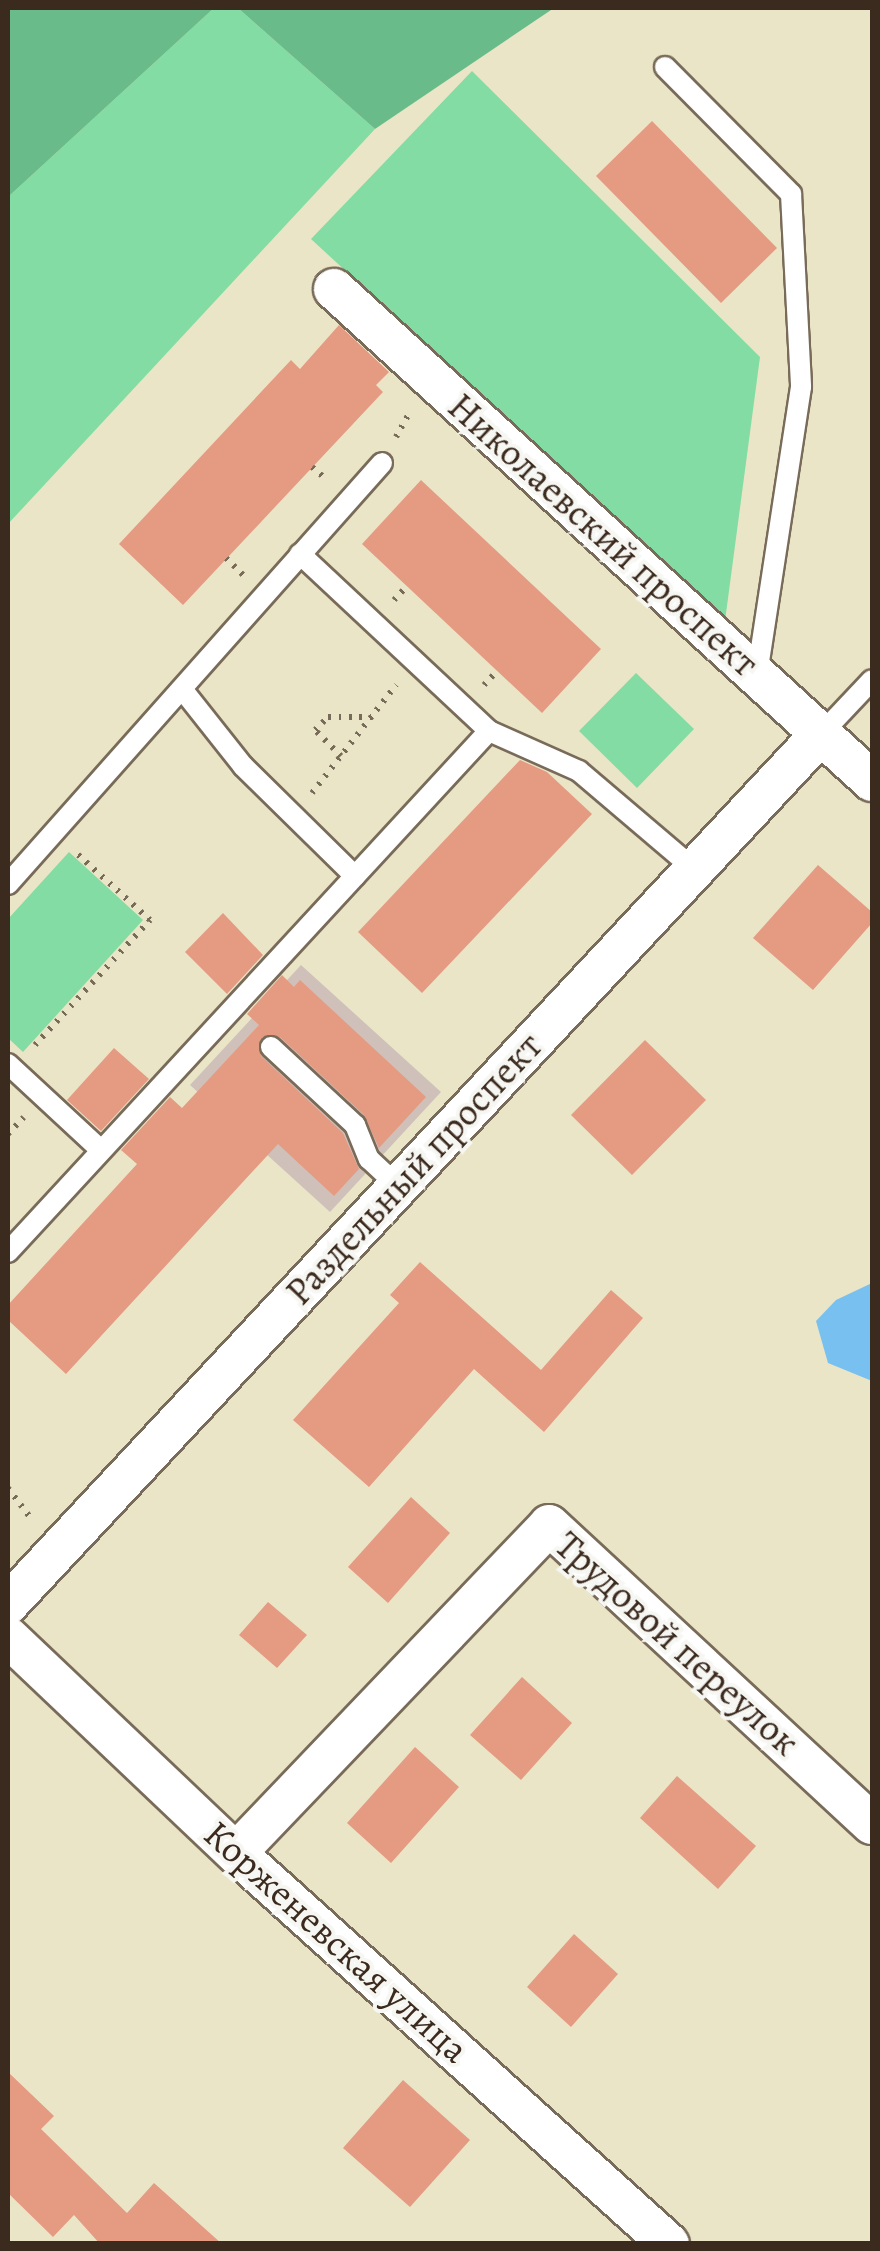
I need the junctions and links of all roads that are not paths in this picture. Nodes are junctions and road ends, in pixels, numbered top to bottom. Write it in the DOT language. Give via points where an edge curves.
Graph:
graph roads {
  1 [pos="665,67"];
  2 [pos="334,289"];
  3 [pos="382,462"];
  4 [pos="300,554"];
  5 [pos="758,676"];
  6 [pos="872,680"];
  7 [pos="182,689"];
  8 [pos="489,731"];
  9 [pos="821,734"];
  10 [pos="872,781"];
  11 [pos="694,869"];
  12 [pos="355,876"];
  13 [pos="8,884"];
  14 [pos="271,1047"];
  15 [pos="10,1066"];
  16 [pos="101,1150"];
  17 [pos="398,1186"];
  18 [pos="8,1252"];
  19 [pos="8,1604"];
  20 [pos="8,1637"];
  21 [pos="872,1824"];
  22 [pos="236,1853"];
  23 [pos="669,2244"];
  1 -- 5 [label="lane" via="791,194 801,386"];
  2 -- 5 [label="street, Николаевский проспект"];
  3 -- 4 [label="lane"];
  4 -- 7 [label="lane"];
  4 -- 8 [label="lane"];
  5 -- 9 [label="street, Николаевский проспект"];
  6 -- 9 [label="lane"];
  7 -- 12 [label="lane" via="292,818"];
  7 -- 13 [label="lane"];
  8 -- 11 [label="lane" via="578,771"];
  8 -- 12 [label="lane"];
  9 -- 10 [label="street, Николаевский проспект"];
  9 -- 11 [label="street, Раздельный проспект"];
  11 -- 17 [label="street, Раздельный проспект"];
  12 -- 16 [label="lane"];
  14 -- 17 [label="lane" via="354,1125 369,1158"];
  15 -- 16 [label="lane"];
  16 -- 18 [label="lane"];
  17 -- 19 [label="street, Раздельный проспект"];
  20 -- 22 [label="street, Корженевская улица"];
  21 -- 22 [label="street, Трудовой переулок" via="550,1525"];
  22 -- 23 [label="street, Корженевская улица"];
}
